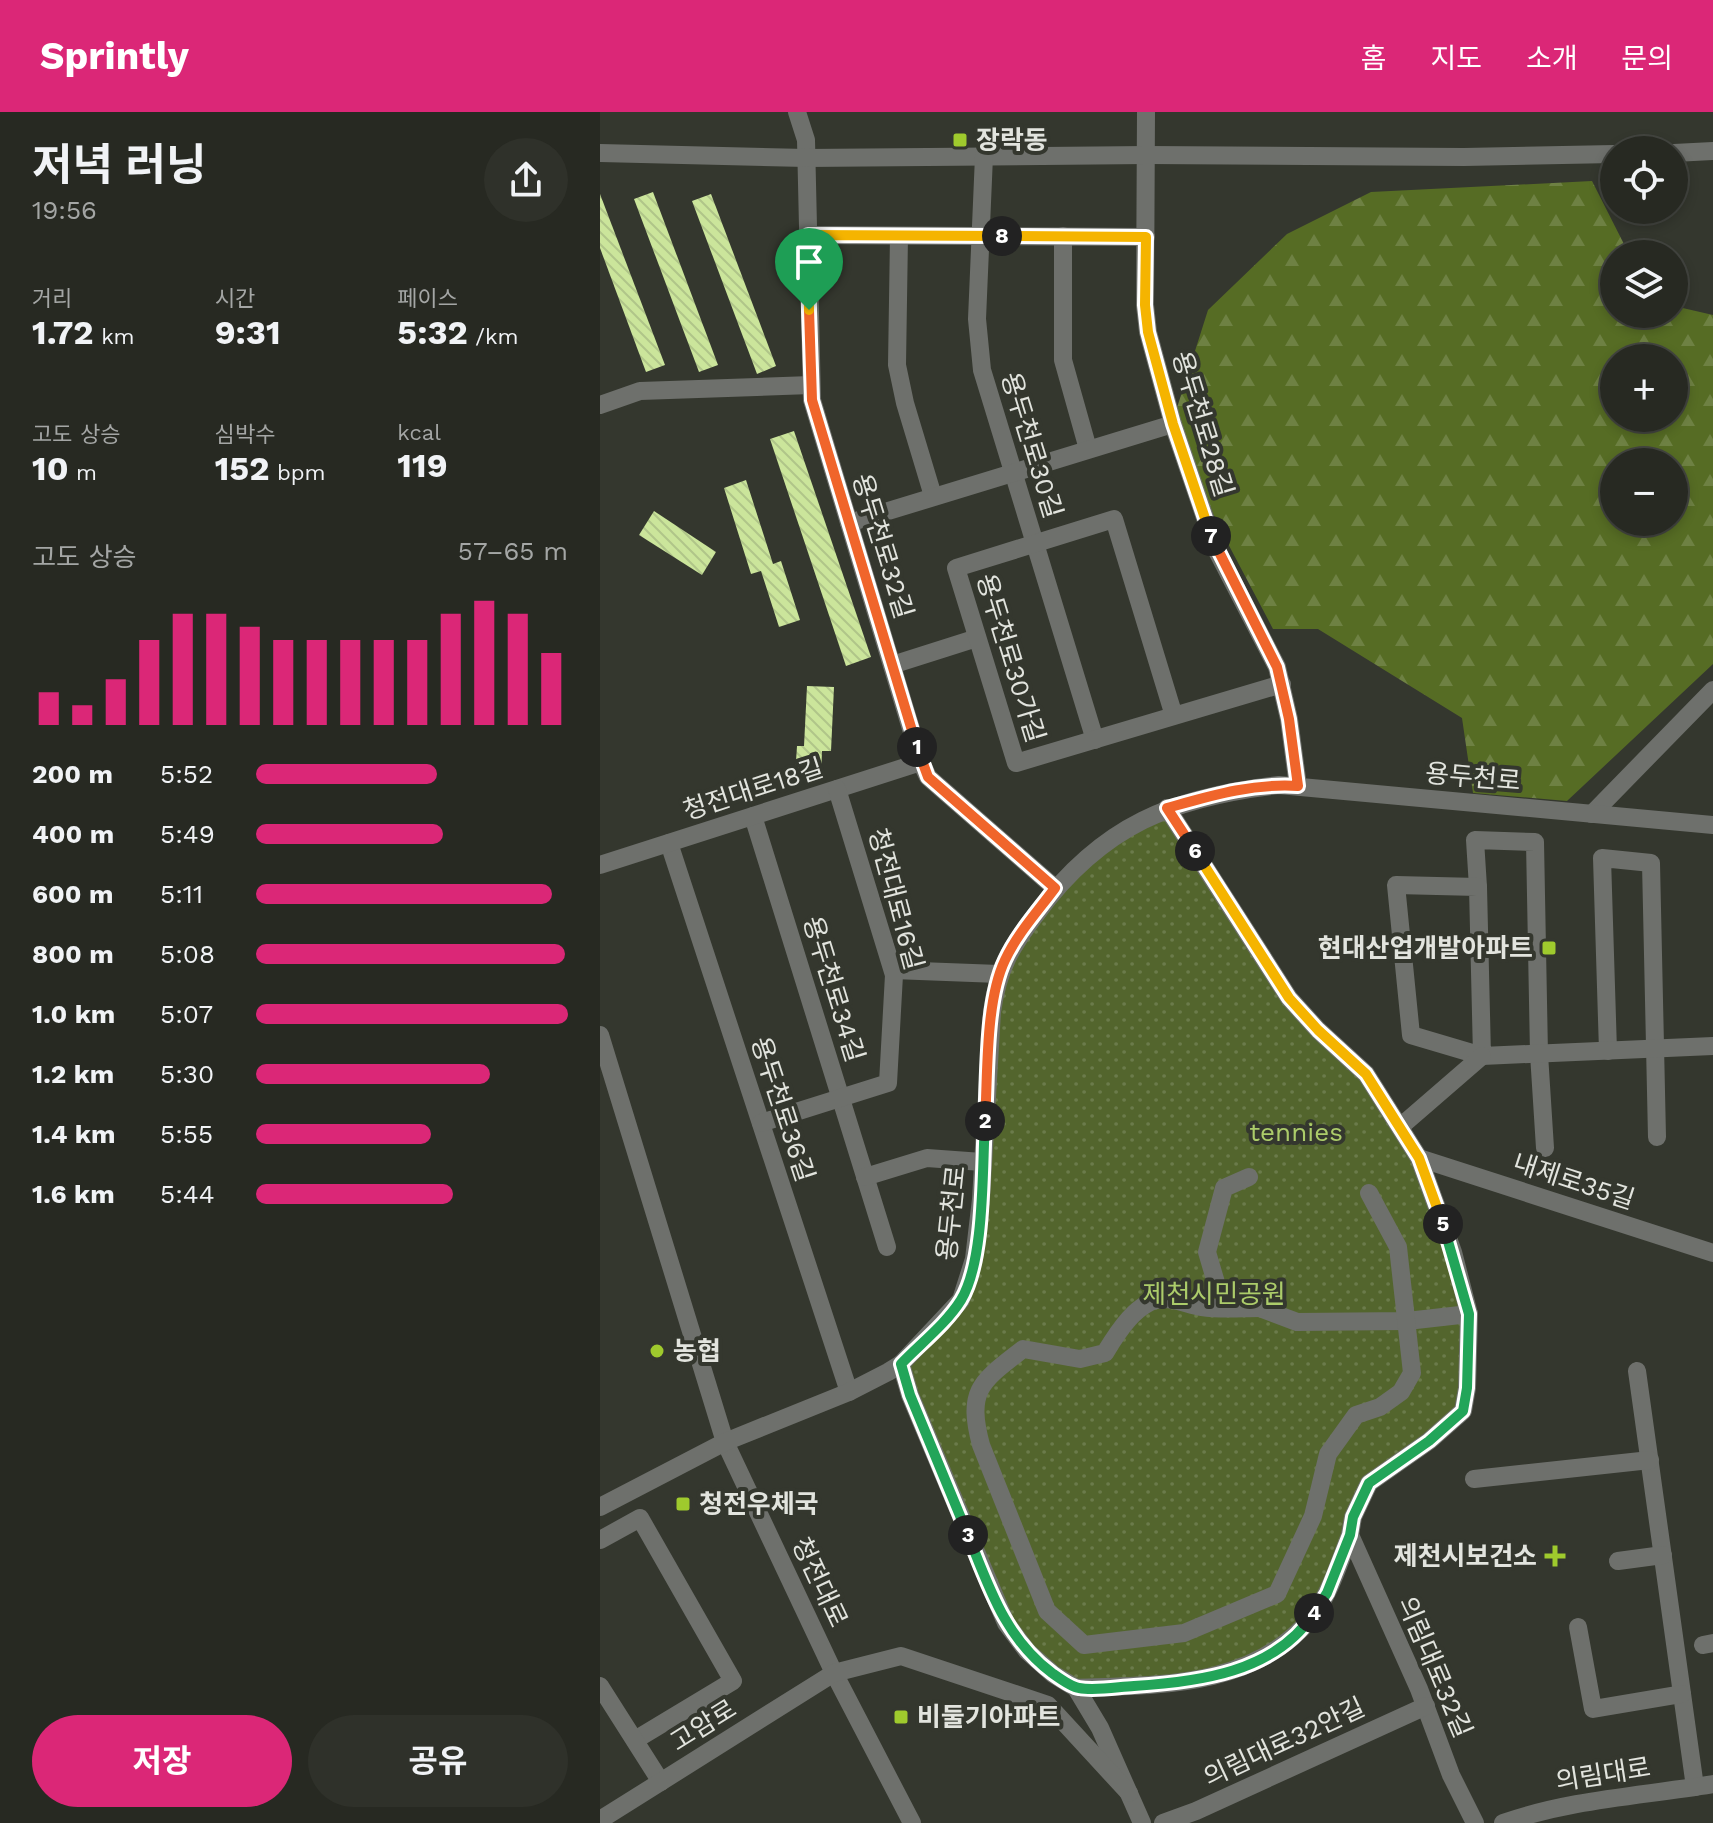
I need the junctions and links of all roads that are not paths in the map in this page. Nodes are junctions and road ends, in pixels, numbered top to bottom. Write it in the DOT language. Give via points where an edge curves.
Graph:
graph roads {
  1 [pos="797,112"];
  2 [pos="1146,112"];
  3 [pos="1713,151"];
  4 [pos="1688,152"];
  5 [pos="600,153"];
  6 [pos="1600,154"];
  7 [pos="1147,155"];
  8 [pos="984,156"];
  9 [pos="806,158"];
  10 [pos="808,235"];
  11 [pos="899,236"];
  12 [pos="982,236"];
  13 [pos="1063,236"];
  14 [pos="1146,237"];
  15 [pos="811,385"];
  16 [pos="600,405"];
  17 [pos="1173,424"];
  18 [pos="1088,449"];
  19 [pos="1012,472"];
  20 [pos="933,496"];
  21 [pos="849,523"];
  22 [pos="1035,544"];
  23 [pos="977,638"];
  24 [pos="892,665"];
  25 [pos="1282,684"];
  26 [pos="1713,690"];
  27 [pos="1174,716"];
  28 [pos="1095,740"];
  29 [pos="921,762"];
  30 [pos="1298,786"];
  31 [pos="837,789"];
  32 [pos="1167,808"];
  33 [pos="1592,814"];
  34 [pos="753,816"];
  35 [pos="1713,825"];
  36 [pos="669,843"];
  37 [pos="600,865"];
  38 [pos="1478,887"];
  39 [pos="1055,888"];
  40 [pos="893,970"];
  41 [pos="999,974"];
  42 [pos="600,1035"];
  43 [pos="1713,1046"];
  44 [pos="1654,1048"];
  45 [pos="1608,1051"];
  46 [pos="1539,1054"];
  47 [pos="1482,1056"];
  48 [pos="841,1098"];
  49 [pos="761,1123"];
  50 [pos="1400,1127"];
  51 [pos="1657,1137"];
  52 [pos="1545,1148"];
  53 [pos="1419,1158"];
  54 [pos="982,1162"];
  55 [pos="865,1177"];
  56 [pos="1249,1177"];
  57 [pos="1369,1193"];
  58 [pos="887,1247"];
  59 [pos="1713,1253"];
  60 [pos="1260,1308"];
  61 [pos="1469,1314"];
  62 [pos="1407,1321"];
  63 [pos="901,1364"];
  64 [pos="1637,1371"];
  65 [pos="849,1392"];
  66 [pos="725,1442"];
  67 [pos="1650,1460"];
  68 [pos="1474,1479"];
  69 [pos="600,1507"];
  70 [pos="1350,1535"];
  71 [pos="600,1540"];
  72 [pos="1663,1555"];
  73 [pos="1618,1561"];
  74 [pos="1578,1627"];
  75 [pos="834,1673"];
  76 [pos="600,1686"];
  77 [pos="1076,1688"];
  78 [pos="1682,1694"];
  79 [pos="1426,1706"];
  80 [pos="635,1740"];
  81 [pos="661,1782"];
  82 [pos="1704,1786"];
  83 [pos="1129,1793"];
  84 [pos="600,1820"];
  85 [pos="912,1823"];
  86 [pos="1142,1823"];
  87 [pos="1163,1823"];
  88 [pos="1475,1823"];
  89 [pos="1503,1823"];
  1 -- 9 [label="street, 용두천로32길"];
  2 -- 7 [label="street, 용두천로28길"];
  3 -- 4 [label="street"];
  5 -- 9 [label="street"];
  6 -- 7 [label="street"];
  7 -- 8 [label="street"];
  7 -- 14 [label="street, 용두천로28길"];
  8 -- 9 [label="street"];
  8 -- 12 [label="street, 용두천로30길"];
  9 -- 10 [label="street, 용두천로32길"];
  10 -- 11 [label="street"];
  10 -- 15 [label="street, 용두천로32길"];
  11 -- 12 [label="street"];
  11 -- 20 [label="street" via="897,365"];
  12 -- 13 [label="street"];
  12 -- 19 [label="street, 용두천로30길" via="977,345"];
  13 -- 14 [label="street"];
  13 -- 18 [label="street" via="1063,360"];
  14 -- 17 [label="street, 용두천로28길" via="1148,332"];
  15 -- 16 [label="street" via="640,391"];
  15 -- 21 [label="street, 용두천로32길"];
  17 -- 18 [label="street"];
  17 -- 25 [label="street, 용두천로28길" via="1215,547"];
  18 -- 19 [label="street"];
  19 -- 20 [label="street"];
  19 -- 22 [label="street, 용두천로30길"];
  20 -- 21 [label="street"];
  21 -- 24 [label="street, 용두천로32길"];
  22 -- 23 [label="street, 용두천로30가길" via="956,568"];
  22 -- 27 [label="street" via="1114,519"];
  22 -- 28 [label="street, 용두천로30길"];
  23 -- 24 [label="street"];
  23 -- 28 [label="street, 용두천로30가길" via="1016,763"];
  24 -- 29 [label="street, 용두천로32길"];
  25 -- 27 [label="street"];
  25 -- 30 [label="street, 용두천로28길"];
  26 -- 33 [label="street"];
  27 -- 28 [label="street"];
  29 -- 31 [label="street, 청전대로18길"];
  29 -- 39 [label="street, 용두천로32길" via="928,777"];
  30 -- 32 [label="street, 용두천로" via="1237,790"];
  30 -- 33 [label="street, 용두천로"];
  31 -- 34 [label="street, 청전대로18길"];
  31 -- 40 [label="street, 청전대로16길"];
  32 -- 39 [label="street, 용두천로" via="1107,840"];
  32 -- 50 [label="street" via="1289,998 1366,1074"];
  33 -- 35 [label="street, 용두천로"];
  34 -- 36 [label="street, 청전대로18길"];
  34 -- 48 [label="street, 용두천로34길"];
  36 -- 37 [label="street, 청전대로18길"];
  36 -- 49 [label="street, 용두천로36길"];
  38 -- 46 [label="street" via="1475,840 1535,842"];
  38 -- 47 [label="street"];
  38 -- 47 [label="street" via="1396,885 1411,1035"];
  39 -- 41 [label="street, 용두천로" via="1010,949"];
  40 -- 41 [label="street"];
  40 -- 48 [label="street, 청전대로16길" via="888,1083"];
  41 -- 54 [label="street, 용두천로"];
  42 -- 66 [label="street, 청전대로"];
  43 -- 44 [label="street"];
  44 -- 45 [label="street"];
  44 -- 45 [label="street" via="1651,863 1602,858"];
  44 -- 51 [label="street"];
  45 -- 46 [label="street"];
  46 -- 47 [label="street"];
  46 -- 52 [label="street"];
  47 -- 50 [label="street"];
  48 -- 49 [label="street, 청전대로16길"];
  48 -- 55 [label="street, 용두천로34길"];
  49 -- 65 [label="street, 용두천로36길"];
  50 -- 53 [label="street"];
  53 -- 59 [label="street, 내제로35길"];
  53 -- 61 [label="street"];
  54 -- 55 [label="street" via="927,1158"];
  54 -- 63 [label="street, 용두천로" via="974,1259 961,1300"];
  55 -- 58 [label="street, 용두천로34길"];
  56 -- 60 [label="street" via="1224,1188 1207,1252 1217,1286"];
  57 -- 62 [label="street" via="1398,1247"];
  60 -- 62 [label="street" via="1297,1322"];
  60 -- 62 [label="street" via="1205,1308 1153,1300 1141,1307 1105,1353 1080,1359 1023,1349 987,1378 975,1398 981,1445 1047,1611 1084,1645 1184,1633 1277,1594 1313,1516 1328,1454 1356,1415 1401,1392 1412,1373"];
  61 -- 62 [label="street"];
  61 -- 70 [label="street" via="1463,1411 1369,1483"];
  63 -- 65 [label="street, 용두천로"];
  63 -- 77 [label="street" via="1006,1623 1027,1651"];
  64 -- 67 [label="street"];
  65 -- 66 [label="street, 용두천로"];
  66 -- 69 [label="street, 용두천로"];
  66 -- 75 [label="street, 청전대로"];
  67 -- 68 [label="street"];
  67 -- 72 [label="street"];
  70 -- 77 [label="street" via="1327,1593 1280,1648 1211,1678"];
  70 -- 79 [label="street, 의림대로32길"];
  71 -- 80 [label="street" via="640,1518 733,1681"];
  72 -- 73 [label="street"];
  72 -- 78 [label="street"];
  74 -- 78 [label="street" via="1593,1709"];
  75 -- 81 [label="street, 고암로"];
  75 -- 83 [label="street, 고암로" via="901,1656 1048,1705"];
  75 -- 85 [label="street, 청전대로"];
  76 -- 80 [label="street"];
  77 -- 83 [label="street"];
  78 -- 82 [label="street"];
  79 -- 87 [label="street, 의림대로32안길"];
  79 -- 88 [label="street, 의림대로32길"];
  80 -- 81 [label="street"];
  81 -- 84 [label="street, 고암로"];
  82 -- 89 [label="street, 의림대로" via="1584,1801"];
  83 -- 86 [label="street"];
}
